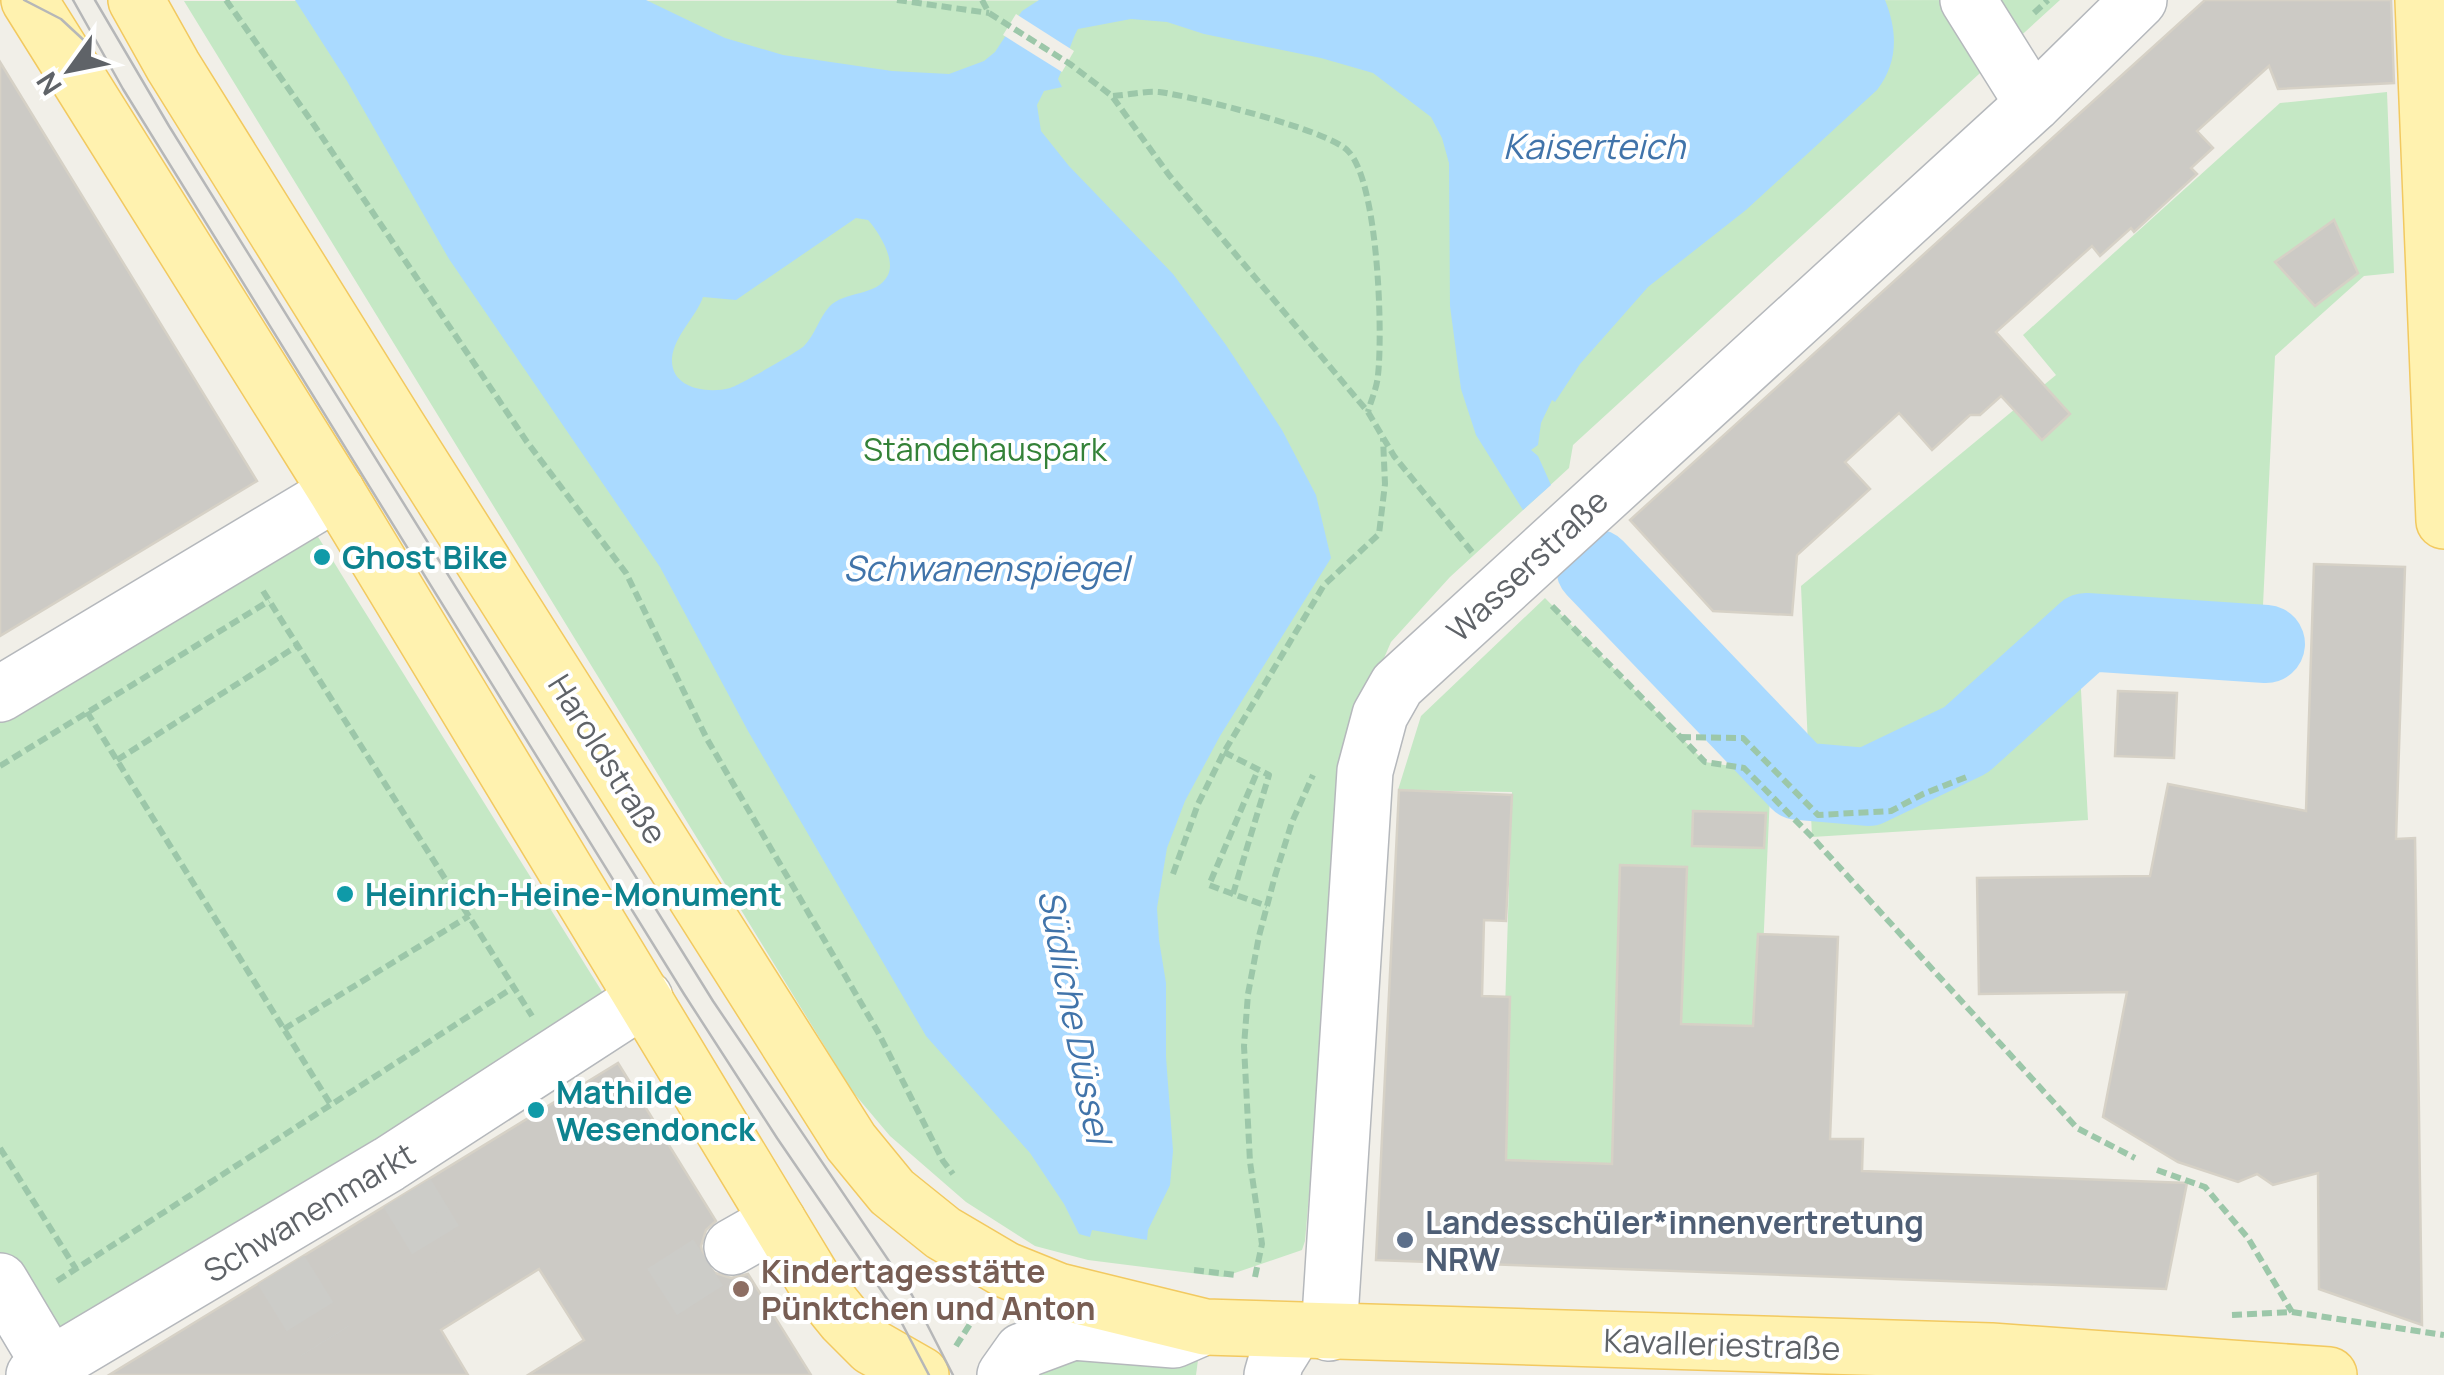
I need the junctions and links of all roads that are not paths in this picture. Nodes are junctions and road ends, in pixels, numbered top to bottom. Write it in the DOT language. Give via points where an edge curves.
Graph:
graph roads {
  1 [pos="29,0"];
  2 [pos="136,0"];
  3 [pos="1968,0"];
  4 [pos="2138,0"];
  5 [pos="2423,0"];
  6 [pos="2033,104"];
  7 [pos="337,492"];
  8 [pos="2444,521"];
  9 [pos="0,694"];
  10 [pos="645,998"];
  11 [pos="8,1294"];
  12 [pos="1205,1327"];
  13 [pos="1301,1354"];
  14 [pos="47,1372"];
  15 [pos="921,1375"];
  16 [pos="1004,1375"];
  17 [pos="2329,1375"];
  1 -- 7 [label="main road"];
  2 -- 12 [label="main road, Haroldstraße" via="851,1142 892,1192 943,1233 1006,1270 1058,1291"];
  3 -- 6 [label="street"];
  4 -- 6 [label="street, Wasserstraße"];
  5 -- 8 [label="main road"];
  6 -- 13 [label="street, Wasserstraße" via="1397,684 1380,715 1366,770"];
  7 -- 9 [label="street"];
  7 -- 10 [label="main road"];
  10 -- 14 [label="street, Schwanenmarkt" via="556,1054 398,1179 272,1256"];
  10 -- 15 [label="main road" via="755,1234 818,1287 872,1347"];
  11 -- 14 [label="street, Schwanenmarkt"];
  12 -- 13 [label="main road, Haroldstraße"];
  12 -- 16 [label="street" via="1174,1340 1073,1332 1022,1351"];
  13 -- 17 [label="main road, Kavalleriestraße" via="1992,1351"];
}
